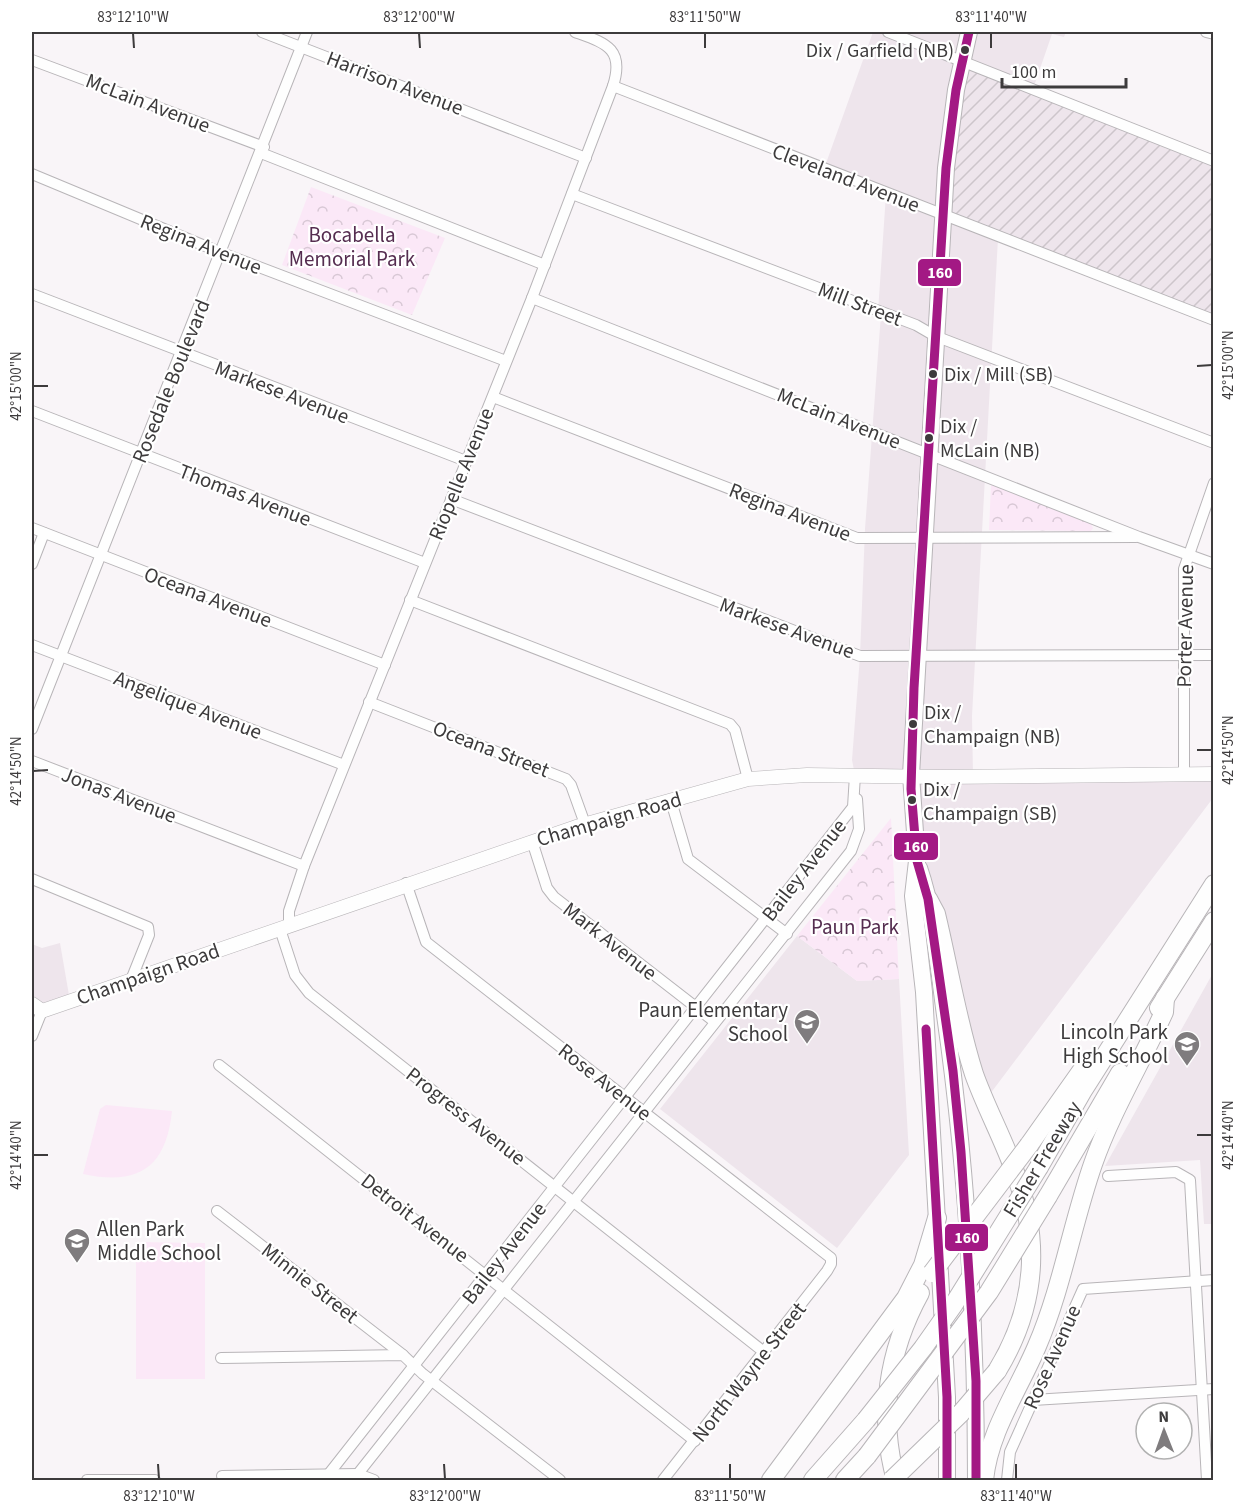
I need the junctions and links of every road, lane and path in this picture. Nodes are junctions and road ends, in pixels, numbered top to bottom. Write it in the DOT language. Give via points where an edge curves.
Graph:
graph roads {
  1 [pos="262,32"];
  2 [pos="307,32"];
  3 [pos="575,32"];
  4 [pos="888,32"];
  5 [pos="969,32"];
  6 [pos="1206,32"];
  7 [pos="1214,34"];
  8 [pos="599,36"];
  9 [pos="301,47"];
  10 [pos="32,60"];
  11 [pos="962,62"];
  12 [pos="614,86"];
  13 [pos="262,150"];
  14 [pos="586,158"];
  15 [pos="1214,161"];
  16 [pos="32,174"];
  17 [pos="572,194"];
  18 [pos="943,216"];
  19 [pos="222,253"];
  20 [pos="545,265"];
  21 [pos="32,294"];
  22 [pos="532,298"];
  23 [pos="1214,320"];
  24 [pos="935,336"];
  25 [pos="182,353"];
  26 [pos="506,361"];
  27 [pos="493,397"];
  28 [pos="32,411"];
  29 [pos="1214,443"];
  30 [pos="930,454"];
  31 [pos="142,455"];
  32 [pos="466,461"];
  33 [pos="1214,483"];
  34 [pos="451,499"];
  35 [pos="32,528"];
  36 [pos="44,533"];
  37 [pos="1139,537"];
  38 [pos="924,540"];
  39 [pos="1187,554"];
  40 [pos="102,555"];
  41 [pos="425,563"];
  42 [pos="32,564"];
  43 [pos="1214,564"];
  44 [pos="410,600"];
  45 [pos="32,645"];
  46 [pos="1214,655"];
  47 [pos="60,656"];
  48 [pos="1184,656"];
  49 [pos="916,657"];
  50 [pos="385,665"];
  51 [pos="369,702"];
  52 [pos="32,729"];
  53 [pos="32,762"];
  54 [pos="344,765"];
  55 [pos="1184,774"];
  56 [pos="1214,774"];
  57 [pos="855,775"];
  58 [pos="911,776"];
  59 [pos="748,779"];
  60 [pos="671,801"];
  61 [pos="585,824"];
  62 [pos="532,841"];
  63 [pos="917,861"];
  64 [pos="304,866"];
  65 [pos="32,879"];
  66 [pos="406,884"];
  67 [pos="1214,884"];
  68 [pos="928,898"];
  69 [pos="765,920"];
  70 [pos="1214,921"];
  71 [pos="285,926"];
  72 [pos="787,934"];
  73 [pos="1152,979"];
  74 [pos="131,980"];
  75 [pos="1165,998"];
  76 [pos="37,1007"];
  77 [pos="696,1008"];
  78 [pos="714,1022"];
  79 [pos="32,1036"];
  80 [pos="219,1065"];
  81 [pos="626,1098"];
  82 [pos="644,1112"];
  83 [pos="1108,1176"];
  84 [pos="556,1187"];
  85 [pos="573,1201"];
  86 [pos="217,1211"];
  87 [pos="937,1218"];
  88 [pos="831,1262"];
  89 [pos="487,1275"];
  90 [pos="1214,1280"];
  91 [pos="1195,1281"];
  92 [pos="505,1289"];
  93 [pos="764,1352"];
  94 [pos="403,1355"];
  95 [pos="221,1358"];
  96 [pos="415,1366"];
  97 [pos="432,1381"];
  98 [pos="1214,1389"];
  99 [pos="1201,1390"];
  100 [pos="1033,1400"];
  101 [pos="694,1441"];
  102 [pos="222,1476"];
  103 [pos="356,1477"];
  104 [pos="326,1478"];
  105 [pos="87,1480"];
  106 [pos="155,1480"];
  107 [pos="374,1480"];
  108 [pos="560,1480"];
  109 [pos="663,1480"];
  110 [pos="771,1480"];
  111 [pos="813,1480"];
  112 [pos="845,1480"];
  113 [pos="894,1480"];
  114 [pos="947,1480"];
  115 [pos="976,1480"];
  116 [pos="984,1480"];
  117 [pos="1007,1480"];
  118 [pos="1207,1480"];
  1 -- 9 [label="street, Harrison Avenue"];
  2 -- 9 [label="street, Rosedale Boulevard"];
  3 -- 8 [label="street"];
  4 -- 11 [label="street"];
  5 -- 11 [label="main road"];
  6 -- 7 [label="street"];
  8 -- 12 [label="street, Riopelle Avenue" via="617,60"];
  9 -- 13 [label="street, Rosedale Boulevard"];
  9 -- 14 [label="street, Harrison Avenue"];
  10 -- 13 [label="street, McLain Avenue"];
  11 -- 15 [label="street"];
  11 -- 18 [label="main road" via="949,133"];
  12 -- 14 [label="street, Riopelle Avenue"];
  12 -- 18 [label="street, Cleveland Avenue"];
  13 -- 19 [label="street, Rosedale Boulevard"];
  13 -- 20 [label="street, McLain Avenue"];
  14 -- 17 [label="street, Riopelle Avenue"];
  16 -- 19 [label="street, Regina Avenue"];
  17 -- 20 [label="street, Riopelle Avenue"];
  17 -- 24 [label="street, Mill Street" via="916,325"];
  18 -- 23 [label="street, Cleveland Avenue"];
  18 -- 24 [label="main road"];
  19 -- 25 [label="street, Rosedale Boulevard"];
  19 -- 26 [label="street, Regina Avenue"];
  20 -- 22 [label="street, Riopelle Avenue"];
  21 -- 25 [label="street, Markese Avenue"];
  22 -- 26 [label="street, Riopelle Avenue"];
  22 -- 30 [label="street, McLain Avenue"];
  24 -- 29 [label="street, Mill Street"];
  24 -- 30 [label="main road"];
  25 -- 31 [label="street, Rosedale Boulevard"];
  25 -- 32 [label="street, Markese Avenue"];
  26 -- 27 [label="street, Riopelle Avenue"];
  27 -- 32 [label="street, Riopelle Avenue"];
  27 -- 38 [label="street, Regina Avenue" via="857,538"];
  28 -- 31 [label="street, Thomas Avenue"];
  30 -- 37 [label="street, McLain Avenue"];
  30 -- 38 [label="main road"];
  31 -- 40 [label="street, Rosedale Boulevard"];
  31 -- 41 [label="street, Thomas Avenue"];
  32 -- 34 [label="street, Riopelle Avenue"];
  33 -- 39 [label="street, Porter Avenue"];
  34 -- 41 [label="street, Riopelle Avenue"];
  34 -- 49 [label="street, Markese Avenue" via="851,654"];
  35 -- 36 [label="street, Oceana Avenue"];
  36 -- 40 [label="street, Oceana Avenue"];
  36 -- 42 [label="street"];
  37 -- 38 [label="street, Regina Avenue"];
  37 -- 39 [label="street, McLain Avenue"];
  38 -- 49 [label="main road"];
  39 -- 43 [label="street, McLain Avenue"];
  39 -- 48 [label="street, Porter Avenue"];
  40 -- 47 [label="street, Rosedale Boulevard"];
  40 -- 50 [label="street, Oceana Avenue"];
  41 -- 44 [label="street, Riopelle Avenue"];
  44 -- 50 [label="street, Riopelle Avenue"];
  44 -- 59 [label="street" via="730,724"];
  45 -- 47 [label="street, Angelique Avenue"];
  46 -- 48 [label="street, Markese Avenue"];
  47 -- 52 [label="street, Rosedale Boulevard"];
  47 -- 54 [label="street, Angelique Avenue"];
  48 -- 49 [label="street, Markese Avenue"];
  48 -- 55 [label="street, Porter Avenue"];
  49 -- 58 [label="main road"];
  50 -- 51 [label="street, Riopelle Avenue"];
  51 -- 54 [label="street, Riopelle Avenue"];
  51 -- 61 [label="street, Oceana Street" via="566,779"];
  53 -- 64 [label="street, Jonas Avenue"];
  54 -- 64 [label="street, Riopelle Avenue"];
  55 -- 56 [label="street, Champaign Road"];
  55 -- 58 [label="street, Champaign Road"];
  57 -- 58 [label="street, Champaign Road"];
  57 -- 59 [label="street, Champaign Road"];
  57 -- 69 [label="street, Bailey Avenue" via="853,807"];
  57 -- 72 [label="street, Bailey Avenue" via="859,814 856,843"];
  58 -- 63 [label="main road"];
  59 -- 60 [label="street, Champaign Road"];
  60 -- 61 [label="street, Champaign Road"];
  60 -- 69 [label="street" via="688,859"];
  61 -- 62 [label="street, Champaign Road"];
  62 -- 66 [label="street, Champaign Road"];
  62 -- 77 [label="street, Mark Avenue" via="547,888 554,897"];
  63 -- 68 [label="main road"];
  63 -- 87 [label="main road" via="913,896 924,992"];
  64 -- 71 [label="street, Riopelle Avenue"];
  65 -- 74 [label="street" via="147,927 149,935"];
  66 -- 71 [label="street, Champaign Road"];
  66 -- 81 [label="street, Rose Avenue" via="426,942"];
  67 -- 73 [label="highway, Fisher Freeway"];
  68 -- 113 [label="highway, bridge" via="936,914 966,1050 1017,1175 1032,1240 1028,1300 1015,1340 997,1371 962,1413"];
  68 -- 115 [label="main road" via="961,1152 976,1381"];
  69 -- 72 [label="street"];
  69 -- 77 [label="street, Bailey Avenue"];
  70 -- 75 [label="highway, Fisher Freeway"];
  71 -- 74 [label="street, Champaign Road"];
  71 -- 84 [label="street, Progress Avenue" via="295,975 309,993"];
  72 -- 78 [label="street, Bailey Avenue"];
  73 -- 111 [label="highway, Fisher Freeway, bridge" via="954,1304 866,1420"];
  73 -- 113 [label="highway, bridge" via="1136,992 1029,1145 932,1273 903,1328 889,1377 886,1418"];
  74 -- 76 [label="street, Champaign Road"];
  75 -- 112 [label="highway, Fisher Freeway, bridge" via="989,1292"];
  75 -- 116 [label="highway" via="1164,1012 1121,1094 1100,1145 1051,1310 993,1436"];
  76 -- 79 [label="street"];
  77 -- 78 [label="street, Mark Avenue"];
  77 -- 81 [label="street, Bailey Avenue"];
  78 -- 82 [label="street, Bailey Avenue"];
  80 -- 89 [label="street, Detroit Avenue"];
  81 -- 82 [label="street, Rose Avenue"];
  81 -- 84 [label="street, Bailey Avenue"];
  82 -- 85 [label="street, Bailey Avenue"];
  82 -- 88 [label="street, Rose Avenue" via="829,1256"];
  83 -- 91 [label="street" via="1176,1172 1185,1176 1191,1186"];
  84 -- 85 [label="street, Progress Avenue"];
  84 -- 89 [label="street, Bailey Avenue"];
  85 -- 92 [label="street, Bailey Avenue"];
  85 -- 93 [label="street, Progress Avenue"];
  86 -- 94 [label="street, Minnie Street"];
  87 -- 110 [label="highway" via="923,1265 906,1298"];
  87 -- 114 [label="main road" via="947,1397"];
  88 -- 93 [label="street, North Wayne Street"];
  89 -- 92 [label="street, Detroit Avenue"];
  89 -- 96 [label="street, Bailey Avenue"];
  90 -- 91 [label="street, Rose Avenue"];
  91 -- 99 [label="street"];
  91 -- 100 [label="street, Rose Avenue" via="1083,1289"];
  92 -- 97 [label="street, Bailey Avenue"];
  92 -- 101 [label="street, Detroit Avenue"];
  93 -- 101 [label="street, North Wayne Street"];
  94 -- 95 [label="street"];
  94 -- 96 [label="street, Minnie Street"];
  96 -- 97 [label="street, Minnie Street"];
  96 -- 104 [label="street, Bailey Avenue"];
  97 -- 103 [label="street, Bailey Avenue"];
  97 -- 108 [label="street, Minnie Street"];
  98 -- 99 [label="street"];
  99 -- 100 [label="street"];
  99 -- 118 [label="street"];
  100 -- 117 [label="street, Rose Avenue" via="1007,1459"];
  101 -- 109 [label="street, North Wayne Street"];
  102 -- 104 [label="street"];
  103 -- 104 [label="street"];
  103 -- 107 [label="street"];
  105 -- 106 [label="street"];
}
